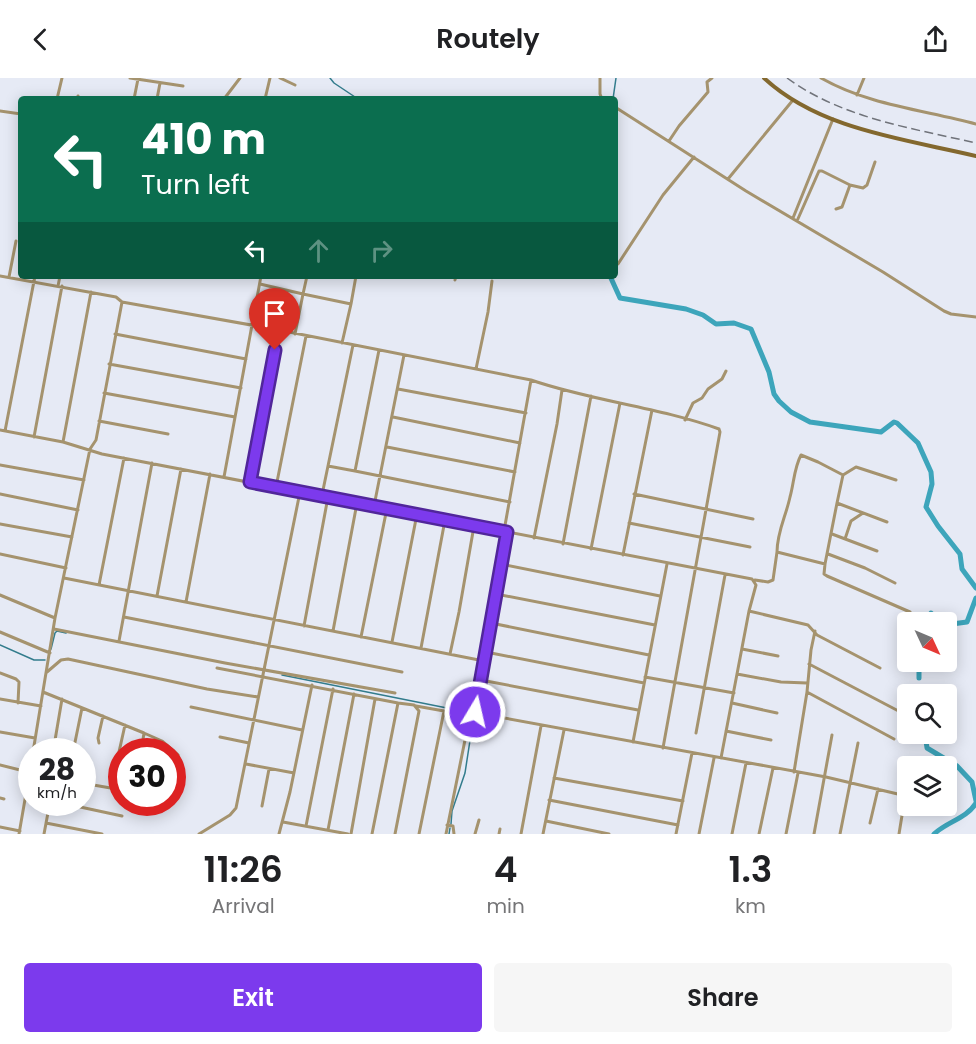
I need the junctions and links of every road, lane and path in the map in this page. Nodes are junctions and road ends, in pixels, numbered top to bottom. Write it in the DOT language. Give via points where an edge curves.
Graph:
graph roads {
  1 [pos="62,78"];
  2 [pos="130,78"];
  3 [pos="240,78"];
  4 [pos="270,78"];
  5 [pos="280,78"];
  6 [pos="600,78"];
  7 [pos="712,78"];
  8 [pos="764,78"];
  9 [pos="820,78"];
  10 [pos="864,78"];
  11 [pos="138,79"];
  12 [pos="160,83"];
  13 [pos="295,85"];
  14 [pos="183,86"];
  15 [pos="857,95"];
  16 [pos="58,96"];
  17 [pos="135,96"];
  18 [pos="158,96"];
  19 [pos="226,96"];
  20 [pos="266,96"];
  21 [pos="601,96"];
  22 [pos="793,100"];
  23 [pos="618,109"];
  24 [pos="0,111"];
  25 [pos="18,114"];
  26 [pos="833,119"];
  27 [pos="976,124"];
  28 [pos="669,141"];
  29 [pos="976,156"];
  30 [pos="694,157"];
  31 [pos="875,162"];
  32 [pos="728,179"];
  33 [pos="850,185"];
  34 [pos="836,209"];
  35 [pos="793,218"];
  36 [pos="797,221"];
  37 [pos="16,241"];
  38 [pos="618,264"];
  39 [pos="1,276"];
  40 [pos="9,277"];
  41 [pos="18,279"];
  42 [pos="19,279"];
  43 [pos="34,279"];
  44 [pos="60,279"];
  45 [pos="261,279"];
  46 [pos="306,279"];
  47 [pos="355,279"];
  48 [pos="492,281"];
  49 [pos="33,282"];
  50 [pos="0,283"];
  51 [pos="260,284"];
  52 [pos="60,286"];
  53 [pos="91,292"];
  54 [pos="303,294"];
  55 [pos="122,302"];
  56 [pos="351,304"];
  57 [pos="976,317"];
  58 [pos="253,326"];
  59 [pos="279,330"];
  60 [pos="115,334"];
  61 [pos="295,334"];
  62 [pos="306,336"];
  63 [pos="342,343"];
  64 [pos="353,345"];
  65 [pos="379,350"];
  66 [pos="404,355"];
  67 [pos="246,359"];
  68 [pos="109,364"];
  69 [pos="476,369"];
  70 [pos="726,371"];
  71 [pos="531,380"];
  72 [pos="241,388"];
  73 [pos="398,389"];
  74 [pos="562,390"];
  75 [pos="104,393"];
  76 [pos="591,396"];
  77 [pos="620,403"];
  78 [pos="652,410"];
  79 [pos="526,413"];
  80 [pos="236,417"];
  81 [pos="393,417"];
  82 [pos="686,420"];
  83 [pos="99,421"];
  84 [pos="0,430"];
  85 [pos="5,431"];
  86 [pos="168,434"];
  87 [pos="34,437"];
  88 [pos="63,442"];
  89 [pos="520,443"];
  90 [pos="387,447"];
  91 [pos="90,449"];
  92 [pos="124,458"];
  93 [pos="152,463"];
  94 [pos="0,465"];
  95 [pos="328,466"];
  96 [pos="181,469"];
  97 [pos="355,471"];
  98 [pos="516,472"];
  99 [pos="210,474"];
  100 [pos="381,475"];
  101 [pos="843,475"];
  102 [pos="224,477"];
  103 [pos="84,480"];
  104 [pos="896,480"];
  105 [pos="250,482"];
  106 [pos="276,487"];
  107 [pos="300,492"];
  108 [pos="0,494"];
  109 [pos="634,494"];
  110 [pos="322,495"];
  111 [pos="328,497"];
  112 [pos="510,502"];
  113 [pos="357,503"];
  114 [pos="837,503"];
  115 [pos="374,506"];
  116 [pos="387,508"];
  117 [pos="707,509"];
  118 [pos="78,510"];
  119 [pos="863,513"];
  120 [pos="417,514"];
  121 [pos="753,519"];
  122 [pos="445,520"];
  123 [pos="887,522"];
  124 [pos="0,524"];
  125 [pos="629,524"];
  126 [pos="474,526"];
  127 [pos="505,531"];
  128 [pos="832,534"];
  129 [pos="72,537"];
  130 [pos="701,537"];
  131 [pos="534,538"];
  132 [pos="845,539"];
  133 [pos="563,544"];
  134 [pos="750,547"];
  135 [pos="591,549"];
  136 [pos="878,551"];
  137 [pos="777,552"];
  138 [pos="0,554"];
  139 [pos="828,554"];
  140 [pos="622,555"];
  141 [pos="501,564"];
  142 [pos="667,564"];
  143 [pos="825,564"];
  144 [pos="66,568"];
  145 [pos="695,570"];
  146 [pos="725,575"];
  147 [pos="64,578"];
  148 [pos="754,580"];
  149 [pos="895,583"];
  150 [pos="99,585"];
  151 [pos="129,591"];
  152 [pos="496,594"];
  153 [pos="0,595"];
  154 [pos="157,596"];
  155 [pos="660,596"];
  156 [pos="186,602"];
  157 [pos="749,611"];
  158 [pos="910,612"];
  159 [pos="124,617"];
  160 [pos="55,618"];
  161 [pos="275,620"];
  162 [pos="491,622"];
  163 [pos="655,625"];
  164 [pos="304,626"];
  165 [pos="54,628"];
  166 [pos="815,631"];
  167 [pos="0,632"];
  168 [pos="333,632"];
  169 [pos="362,637"];
  170 [pos="119,641"];
  171 [pos="392,642"];
  172 [pos="270,647"];
  173 [pos="421,648"];
  174 [pos="742,649"];
  175 [pos="486,652"];
  176 [pos="50,653"];
  177 [pos="450,654"];
  178 [pos="649,655"];
  179 [pos="777,656"];
  180 [pos="484,661"];
  181 [pos="809,664"];
  182 [pos="216,668"];
  183 [pos="880,668"];
  184 [pos="265,670"];
  185 [pos="47,672"];
  186 [pos="402,672"];
  187 [pos="0,673"];
  188 [pos="737,674"];
  189 [pos="263,676"];
  190 [pos="645,677"];
  191 [pos="481,680"];
  192 [pos="674,682"];
  193 [pos="644,683"];
  194 [pos="807,683"];
  195 [pos="312,685"];
  196 [pos="704,687"];
  197 [pos="333,689"];
  198 [pos="44,692"];
  199 [pos="807,692"];
  200 [pos="395,693"];
  201 [pos="734,693"];
  202 [pos="354,694"];
  203 [pos="258,697"];
  204 [pos="0,699"];
  205 [pos="62,699"];
  206 [pos="375,699"];
  207 [pos="18,703"];
  208 [pos="398,703"];
  209 [pos="732,703"];
  210 [pos="41,706"];
  211 [pos="416,706"];
  212 [pos="191,707"];
  213 [pos="82,708"];
  214 [pos="639,710"];
  215 [pos="897,710"];
  216 [pos="444,711"];
  217 [pos="475,713"];
  218 [pos="777,713"];
  219 [pos="103,716"];
  220 [pos="254,720"];
  221 [pos="125,725"];
  222 [pos="541,726"];
  223 [pos="302,730"];
  224 [pos="564,730"];
  225 [pos="726,731"];
  226 [pos="0,732"];
  227 [pos="144,733"];
  228 [pos="696,734"];
  229 [pos="832,735"];
  230 [pos="220,737"];
  231 [pos="35,738"];
  232 [pos="55,738"];
  233 [pos="76,738"];
  234 [pos="122,738"];
  235 [pos="143,738"];
  236 [pos="155,738"];
  237 [pos="894,739"];
  238 [pos="771,740"];
  239 [pos="633,742"];
  240 [pos="858,742"];
  241 [pos="99,743"];
  242 [pos="249,743"];
  243 [pos="663,747"];
  244 [pos="692,753"];
  245 [pos="714,758"];
  246 [pos="721,758"];
  247 [pos="746,763"];
  248 [pos="246,764"];
  249 [pos="0,765"];
  250 [pos="773,768"];
  251 [pos="18,769"];
  252 [pos="269,769"];
  253 [pos="294,772"];
  254 [pos="796,772"];
  255 [pos="826,777"];
  256 [pos="554,778"];
  257 [pos="850,782"];
  258 [pos="878,789"];
  259 [pos="549,800"];
  260 [pos="683,801"];
  261 [pos="262,806"];
  262 [pos="23,816"];
  263 [pos="47,816"];
  264 [pos="479,820"];
  265 [pos="546,821"];
  266 [pos="283,822"];
  267 [pos="46,823"];
  268 [pos="870,823"];
  269 [pos="447,825"];
  270 [pos="678,825"];
  271 [pos="211,826"];
  272 [pos="306,826"];
  273 [pos="0,827"];
  274 [pos="500,829"];
  275 [pos="328,830"];
  276 [pos="20,832"];
  277 [pos="44,834"];
  278 [pos="102,834"];
  279 [pos="199,834"];
  280 [pos="209,834"];
  281 [pos="279,834"];
  282 [pos="350,834"];
  283 [pos="372,834"];
  284 [pos="395,834"];
  285 [pos="419,834"];
  286 [pos="446,834"];
  287 [pos="454,834"];
  288 [pos="475,834"];
  289 [pos="499,834"];
  290 [pos="521,834"];
  291 [pos="543,834"];
  292 [pos="609,834"];
  293 [pos="676,834"];
  294 [pos="699,834"];
  295 [pos="732,834"];
  296 [pos="759,834"];
  297 [pos="786,834"];
  298 [pos="814,834"];
  299 [pos="840,834"];
  300 [pos="899,834"];
  1 -- 16 [label="street"];
  2 -- 11 [label="street"];
  3 -- 19 [label="street"];
  4 -- 20 [label="street"];
  5 -- 13 [label="street"];
  6 -- 21 [label="street"];
  7 -- 28 [label="street" via="707,82 708,92"];
  8 -- 22 [label="main road"];
  9 -- 15 [label="street"];
  10 -- 15 [label="street"];
  11 -- 12 [label="street"];
  11 -- 17 [label="street"];
  12 -- 14 [label="street"];
  12 -- 18 [label="street"];
  15 -- 27 [label="street"];
  22 -- 26 [label="main road"];
  22 -- 32 [label="street"];
  23 -- 28 [label="street"];
  24 -- 25 [label="street"];
  26 -- 29 [label="main road" via="862,130"];
  26 -- 35 [label="street"];
  28 -- 30 [label="street"];
  30 -- 32 [label="street"];
  30 -- 38 [label="street" via="663,195"];
  31 -- 33 [label="street" via="866,187"];
  32 -- 35 [label="street"];
  33 -- 34 [label="street" via="842,207"];
  33 -- 36 [label="street" via="819,171"];
  35 -- 36 [label="street"];
  36 -- 57 [label="street" via="944,311"];
  37 -- 40 [label="street"];
  39 -- 40 [label="street"];
  39 -- 50 [label="street"];
  40 -- 41 [label="street"];
  42 -- 49 [label="street"];
  43 -- 49 [label="street"];
  44 -- 52 [label="street"];
  45 -- 51 [label="street"];
  46 -- 54 [label="street"];
  47 -- 56 [label="street"];
  48 -- 69 [label="street"];
  49 -- 52 [label="street"];
  49 -- 85 [label="street"];
  51 -- 54 [label="street"];
  51 -- 58 [label="street"];
  52 -- 53 [label="street"];
  52 -- 87 [label="street"];
  53 -- 55 [label="street"];
  53 -- 88 [label="street"];
  54 -- 56 [label="street"];
  54 -- 61 [label="street"];
  55 -- 58 [label="street"];
  55 -- 60 [label="street"];
  56 -- 63 [label="street"];
  58 -- 59 [label="street"];
  58 -- 67 [label="street"];
  59 -- 61 [label="street"];
  59 -- 105 [label="street"];
  60 -- 67 [label="street"];
  60 -- 68 [label="street"];
  61 -- 62 [label="street"];
  62 -- 63 [label="street"];
  62 -- 106 [label="street"];
  63 -- 64 [label="street"];
  64 -- 65 [label="street"];
  64 -- 95 [label="street"];
  65 -- 66 [label="street"];
  65 -- 97 [label="street"];
  66 -- 69 [label="street"];
  66 -- 73 [label="street"];
  67 -- 72 [label="street"];
  68 -- 72 [label="street"];
  68 -- 75 [label="street"];
  69 -- 71 [label="street"];
  70 -- 82 [label="street" via="693,403"];
  71 -- 74 [label="street"];
  71 -- 79 [label="street"];
  72 -- 80 [label="street"];
  73 -- 79 [label="street"];
  73 -- 81 [label="street"];
  74 -- 76 [label="street"];
  74 -- 131 [label="street"];
  75 -- 80 [label="street"];
  75 -- 83 [label="street"];
  76 -- 77 [label="street"];
  76 -- 133 [label="street"];
  77 -- 78 [label="street"];
  77 -- 135 [label="street"];
  78 -- 82 [label="street"];
  78 -- 109 [label="street"];
  79 -- 89 [label="street"];
  80 -- 102 [label="street"];
  81 -- 89 [label="street"];
  81 -- 90 [label="street"];
  82 -- 117 [label="street" via="720,432"];
  83 -- 86 [label="street"];
  83 -- 91 [label="street"];
  84 -- 85 [label="street"];
  85 -- 87 [label="street"];
  87 -- 88 [label="street"];
  88 -- 91 [label="street"];
  89 -- 98 [label="street"];
  90 -- 98 [label="street"];
  90 -- 100 [label="street"];
  91 -- 92 [label="street"];
  91 -- 103 [label="street"];
  92 -- 93 [label="street"];
  92 -- 150 [label="street"];
  93 -- 96 [label="street"];
  93 -- 151 [label="street"];
  94 -- 103 [label="street"];
  95 -- 97 [label="street"];
  95 -- 110 [label="street"];
  96 -- 99 [label="street"];
  96 -- 154 [label="street"];
  97 -- 100 [label="street"];
  98 -- 112 [label="street"];
  99 -- 102 [label="street"];
  99 -- 156 [label="street"];
  100 -- 112 [label="street"];
  100 -- 115 [label="street"];
  101 -- 104 [label="street" via="856,467"];
  101 -- 114 [label="street"];
  101 -- 137 [label="street" via="801,455 777,538"];
  102 -- 105 [label="street"];
  103 -- 118 [label="street"];
  105 -- 106 [label="street"];
  106 -- 107 [label="street"];
  107 -- 110 [label="street"];
  107 -- 161 [label="street"];
  108 -- 118 [label="street"];
  109 -- 117 [label="street"];
  109 -- 125 [label="street"];
  110 -- 111 [label="street"];
  111 -- 113 [label="street"];
  111 -- 164 [label="street"];
  112 -- 127 [label="street"];
  113 -- 115 [label="street"];
  113 -- 168 [label="street"];
  114 -- 119 [label="street"];
  114 -- 128 [label="street"];
  115 -- 116 [label="street"];
  116 -- 120 [label="street"];
  116 -- 169 [label="street"];
  117 -- 121 [label="street"];
  117 -- 130 [label="street"];
  118 -- 129 [label="street"];
  119 -- 123 [label="street"];
  119 -- 132 [label="street" via="851,521"];
  120 -- 122 [label="street"];
  120 -- 171 [label="street"];
  122 -- 126 [label="street"];
  122 -- 173 [label="street"];
  124 -- 129 [label="street"];
  125 -- 130 [label="street"];
  125 -- 140 [label="street"];
  126 -- 127 [label="street"];
  126 -- 177 [label="street"];
  127 -- 131 [label="street"];
  127 -- 141 [label="street"];
  128 -- 132 [label="street"];
  128 -- 139 [label="street"];
  129 -- 144 [label="street"];
  130 -- 134 [label="street"];
  130 -- 145 [label="street"];
  131 -- 133 [label="street"];
  132 -- 136 [label="street"];
  133 -- 135 [label="street"];
  135 -- 140 [label="street"];
  137 -- 143 [label="street"];
  137 -- 148 [label="street" via="773,580"];
  138 -- 144 [label="street"];
  139 -- 143 [label="street"];
  139 -- 149 [label="street"];
  140 -- 142 [label="street"];
  141 -- 152 [label="street"];
  141 -- 155 [label="street"];
  142 -- 145 [label="street"];
  142 -- 155 [label="street"];
  143 -- 158 [label="street" via="827,576"];
  144 -- 147 [label="street"];
  145 -- 146 [label="street"];
  145 -- 192 [label="street"];
  146 -- 148 [label="street"];
  146 -- 196 [label="street"];
  147 -- 150 [label="street"];
  147 -- 160 [label="street"];
  148 -- 157 [label="street"];
  150 -- 151 [label="street"];
  151 -- 154 [label="street"];
  151 -- 159 [label="street"];
  152 -- 162 [label="street"];
  152 -- 163 [label="street"];
  153 -- 160 [label="street"];
  154 -- 156 [label="street"];
  155 -- 163 [label="street"];
  156 -- 161 [label="street"];
  157 -- 166 [label="street" via="808,625"];
  157 -- 174 [label="street"];
  159 -- 170 [label="street"];
  159 -- 172 [label="street"];
  160 -- 165 [label="street"];
  161 -- 164 [label="street"];
  161 -- 172 [label="street"];
  162 -- 175 [label="street"];
  162 -- 178 [label="street"];
  163 -- 178 [label="street"];
  164 -- 168 [label="street"];
  165 -- 170 [label="street"];
  165 -- 176 [label="street"];
  166 -- 181 [label="street"];
  166 -- 183 [label="street"];
  167 -- 176 [label="street"];
  168 -- 169 [label="street"];
  169 -- 171 [label="street"];
  170 -- 184 [label="street"];
  171 -- 173 [label="street"];
  172 -- 184 [label="street"];
  172 -- 186 [label="street"];
  173 -- 177 [label="street"];
  174 -- 179 [label="street"];
  174 -- 188 [label="street"];
  175 -- 180 [label="street"];
  175 -- 193 [label="street"];
  176 -- 185 [label="street"];
  177 -- 180 [label="street"];
  178 -- 190 [label="street"];
  180 -- 191 [label="street"];
  181 -- 194 [label="street"];
  181 -- 215 [label="street"];
  182 -- 189 [label="street"];
  184 -- 189 [label="street"];
  184 -- 200 [label="street"];
  185 -- 198 [label="street"];
  185 -- 203 [label="street" via="68,659"];
  187 -- 207 [label="street" via="19,682"];
  188 -- 194 [label="street"];
  188 -- 201 [label="street"];
  189 -- 195 [label="street"];
  189 -- 203 [label="street"];
  190 -- 192 [label="street"];
  190 -- 193 [label="street"];
  191 -- 214 [label="street"];
  191 -- 217 [label="street"];
  192 -- 196 [label="street"];
  192 -- 243 [label="street"];
  193 -- 214 [label="street"];
  194 -- 199 [label="street"];
  195 -- 197 [label="street"];
  195 -- 223 [label="street"];
  196 -- 201 [label="street"];
  196 -- 228 [label="street"];
  197 -- 202 [label="street"];
  197 -- 272 [label="street"];
  198 -- 205 [label="street"];
  198 -- 210 [label="street"];
  199 -- 237 [label="street"];
  199 -- 254 [label="street"];
  201 -- 209 [label="street"];
  202 -- 206 [label="street"];
  202 -- 275 [label="street"];
  203 -- 220 [label="street"];
  204 -- 207 [label="street"];
  205 -- 213 [label="street"];
  205 -- 232 [label="street"];
  206 -- 208 [label="street"];
  206 -- 282 [label="street"];
  207 -- 210 [label="street"];
  208 -- 211 [label="street"];
  208 -- 283 [label="street"];
  209 -- 218 [label="street"];
  209 -- 225 [label="street"];
  210 -- 231 [label="street"];
  211 -- 216 [label="street"];
  211 -- 284 [label="street"];
  212 -- 220 [label="street"];
  213 -- 219 [label="street"];
  213 -- 233 [label="street"];
  214 -- 239 [label="street"];
  216 -- 217 [label="street"];
  216 -- 285 [label="street"];
  217 -- 222 [label="street"];
  217 -- 269 [label="street" via="465,740"];
  219 -- 221 [label="street"];
  219 -- 241 [label="street"];
  220 -- 223 [label="street"];
  220 -- 242 [label="street"];
  221 -- 227 [label="street"];
  221 -- 234 [label="street"];
  222 -- 224 [label="street"];
  222 -- 290 [label="street"];
  223 -- 253 [label="street"];
  224 -- 239 [label="street"];
  224 -- 256 [label="street"];
  225 -- 238 [label="street"];
  225 -- 246 [label="street"];
  226 -- 231 [label="street"];
  227 -- 235 [label="street"];
  227 -- 236 [label="street"];
  229 -- 255 [label="street"];
  230 -- 242 [label="street"];
  239 -- 243 [label="street"];
  240 -- 257 [label="street"];
  242 -- 248 [label="street"];
  243 -- 244 [label="street"];
  244 -- 245 [label="street"];
  244 -- 260 [label="street"];
  245 -- 246 [label="street"];
  245 -- 294 [label="street"];
  246 -- 247 [label="street"];
  247 -- 250 [label="street"];
  247 -- 295 [label="street"];
  248 -- 252 [label="street"];
  248 -- 271 [label="street" via="234,812"];
  249 -- 251 [label="street"];
  250 -- 254 [label="street"];
  250 -- 296 [label="street"];
  252 -- 253 [label="street"];
  252 -- 261 [label="street"];
  253 -- 266 [label="street"];
  254 -- 255 [label="street"];
  254 -- 297 [label="street"];
  255 -- 257 [label="street"];
  255 -- 298 [label="street"];
  256 -- 259 [label="street"];
  256 -- 260 [label="street"];
  257 -- 258 [label="street"];
  257 -- 299 [label="street"];
  258 -- 268 [label="street"];
  258 -- 300 [label="street" via="905,797"];
  259 -- 265 [label="street"];
  259 -- 270 [label="street"];
  260 -- 270 [label="street"];
  262 -- 276 [label="street"];
  263 -- 267 [label="street"];
  264 -- 288 [label="street"];
  265 -- 291 [label="street"];
  265 -- 292 [label="street"];
  266 -- 272 [label="street"];
  266 -- 281 [label="street"];
  267 -- 277 [label="street"];
  267 -- 278 [label="street"];
  269 -- 286 [label="street"];
  269 -- 287 [label="street" via="453,826"];
  270 -- 293 [label="street"];
  271 -- 279 [label="street"];
  271 -- 280 [label="street"];
  272 -- 275 [label="street"];
  273 -- 276 [label="street"];
  274 -- 289 [label="street"];
  275 -- 282 [label="street"];
}
